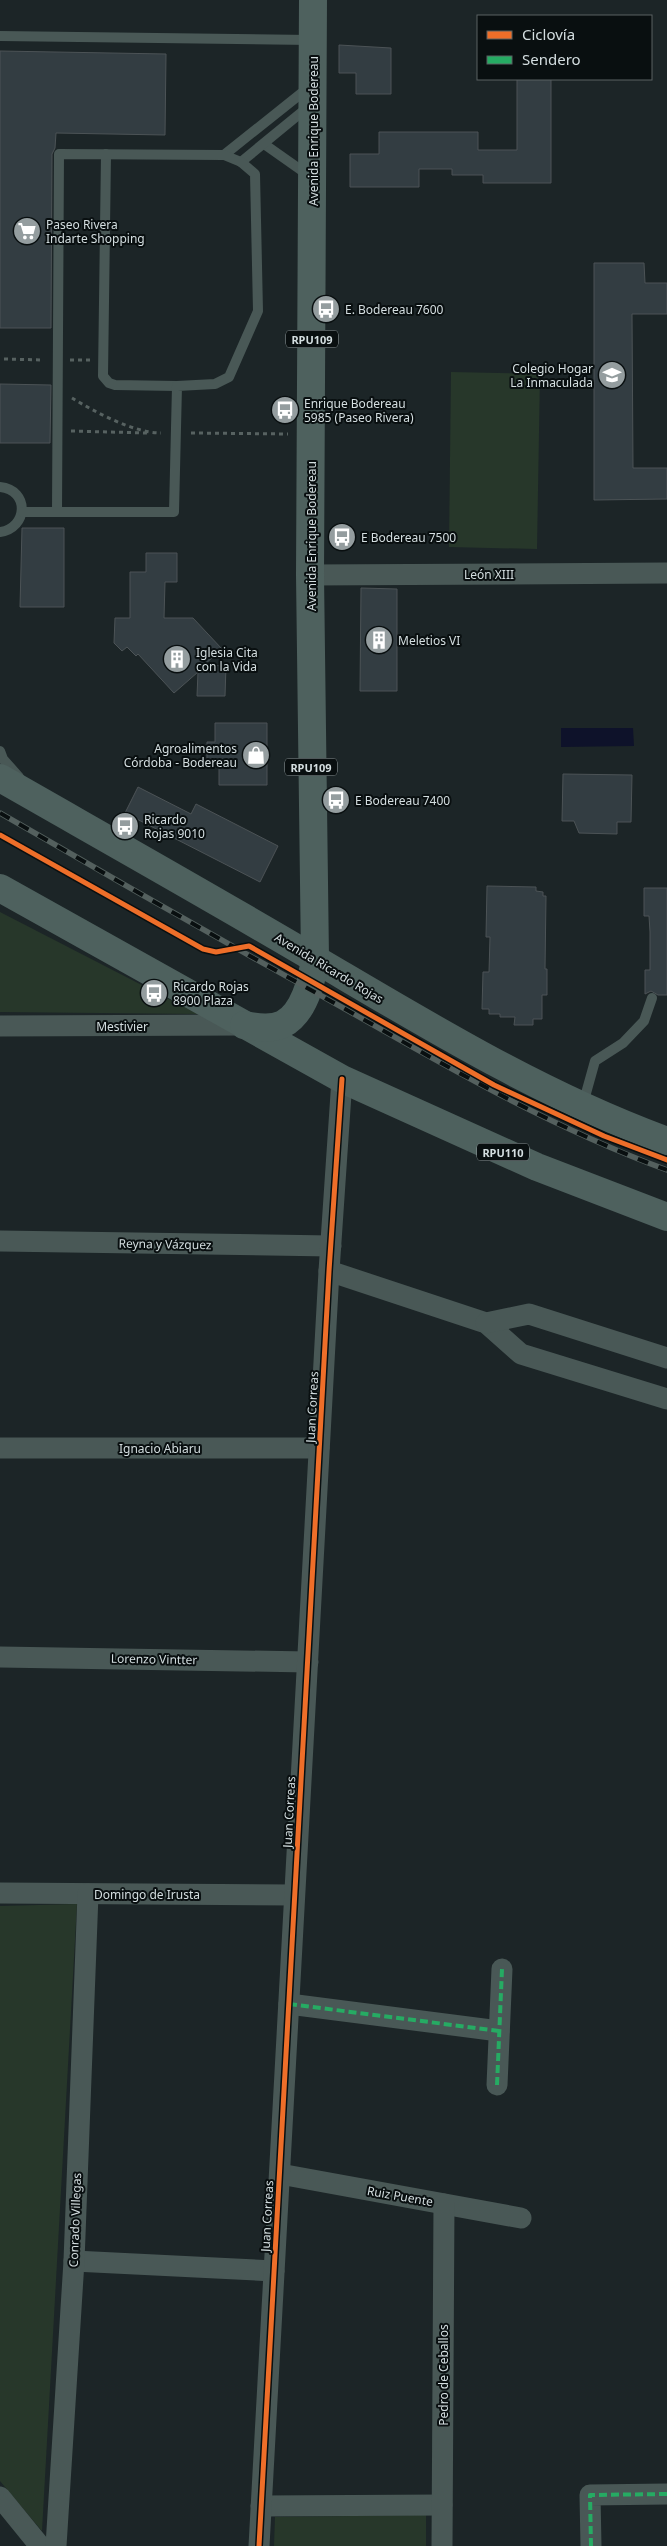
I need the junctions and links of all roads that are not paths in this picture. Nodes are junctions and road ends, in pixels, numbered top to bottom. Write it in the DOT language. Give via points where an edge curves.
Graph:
graph roads {
  1 [pos="313,0"];
  2 [pos="0,36"];
  3 [pos="313,40"];
  4 [pos="313,94"];
  5 [pos="264,144"];
  6 [pos="106,154"];
  7 [pos="224,155"];
  8 [pos="241,162"];
  9 [pos="313,178"];
  10 [pos="177,386"];
  11 [pos="0,487"];
  12 [pos="22,512"];
  13 [pos="57,512"];
  14 [pos="0,532"];
  15 [pos="667,573"];
  16 [pos="310,575"];
  17 [pos="0,751"];
  18 [pos="0,778"];
  19 [pos="57,810"];
  20 [pos="0,888"];
  21 [pos="314,959"];
  22 [pos="652,998"];
  23 [pos="244,1025"];
  24 [pos="0,1026"];
  25 [pos="342,1079"];
  26 [pos="583,1107"];
  27 [pos="667,1141"];
  28 [pos="667,1217"];
  29 [pos="0,1241"];
  30 [pos="331,1246"];
  31 [pos="329,1271"];
  32 [pos="486,1323"];
  33 [pos="667,1358"];
  34 [pos="667,1399"];
  35 [pos="0,1448"];
  36 [pos="319,1448"];
  37 [pos="0,1656"];
  38 [pos="308,1662"];
  39 [pos="0,1893"];
  40 [pos="88,1894"];
  41 [pos="294,1895"];
  42 [pos="502,1969"];
  43 [pos="289,2004"];
  44 [pos="499,2031"];
  45 [pos="496,2085"];
  46 [pos="280,2174"];
  47 [pos="444,2204"];
  48 [pos="521,2218"];
  49 [pos="74,2261"];
  50 [pos="274,2270"];
  51 [pos="667,2494"];
  52 [pos="0,2497"];
  53 [pos="442,2504"];
  54 [pos="261,2506"];
  55 [pos="40,2546"];
  56 [pos="56,2546"];
  57 [pos="259,2546"];
  58 [pos="442,2546"];
  59 [pos="591,2546"];
  1 -- 3 [label="main road, Avenida Enrique Bodereau / RPU109"];
  2 -- 3 [label="lane"];
  3 -- 4 [label="main road, Avenida Enrique Bodereau / RPU109"];
  4 -- 5 [label="lane"];
  4 -- 7 [label="lane"];
  4 -- 9 [label="main road, Avenida Enrique Bodereau / RPU109"];
  5 -- 8 [label="lane"];
  5 -- 9 [label="lane"];
  6 -- 7 [label="lane"];
  6 -- 10 [label="lane" via="104,376 115,386"];
  6 -- 13 [label="lane" via="59,154"];
  7 -- 8 [label="lane"];
  8 -- 10 [label="lane" via="255,174 258,311 229,377 214,384"];
  9 -- 16 [label="main road, Avenida Enrique Bodereau / RPU109"];
  10 -- 13 [label="lane" via="174,512"];
  11 -- 12 [label="lane" via="17,494"];
  12 -- 13 [label="lane"];
  12 -- 14 [label="lane" via="17,524"];
  15 -- 16 [label="street, León XIII"];
  16 -- 21 [label="main road, Avenida Enrique Bodereau / RPU109"];
  17 -- 19 [label="lane" via="12,771"];
  18 -- 19 [label="main road, Avenida Ricardo Rojas"];
  19 -- 21 [label="main road, Avenida Ricardo Rojas"];
  20 -- 23 [label="main road, RPU109"];
  21 -- 23 [label="main road, Avenida Enrique Bodereau / RPU109" via="308,989 290,1018 276,1026"];
  21 -- 26 [label="main road, Avenida Ricardo Rojas" via="416,1020"];
  22 -- 26 [label="lane" via="644,1021 623,1043 595,1061"];
  23 -- 24 [label="street, Mestivier"];
  23 -- 25 [label="main road, RPU110"];
  25 -- 28 [label="main road, RPU110" via="546,1170"];
  25 -- 30 [label="street, Juan Correas"];
  26 -- 27 [label="main road, Avenida Ricardo Rojas"];
  29 -- 30 [label="street, Reyna y Vázquez"];
  30 -- 31 [label="street, Juan Correas"];
  31 -- 32 [label="street"];
  31 -- 36 [label="street, Juan Correas"];
  32 -- 33 [label="street" via="529,1314"];
  32 -- 34 [label="street" via="521,1354"];
  35 -- 36 [label="street, Ignacio Abiaru"];
  36 -- 38 [label="street, Juan Correas"];
  37 -- 38 [label="street, Lorenzo Vintter"];
  38 -- 41 [label="street, Juan Correas"];
  39 -- 40 [label="street, Domingo de Irusta"];
  40 -- 41 [label="street, Domingo de Irusta"];
  40 -- 49 [label="street, Conrado Villegas"];
  41 -- 43 [label="street, Juan Correas"];
  42 -- 44 [label="street"];
  43 -- 44 [label="street"];
  43 -- 46 [label="street, Juan Correas"];
  44 -- 45 [label="street"];
  46 -- 47 [label="street, Ruiz Puente"];
  46 -- 50 [label="street, Juan Correas"];
  47 -- 48 [label="street, Ruiz Puente"];
  47 -- 53 [label="street, Pedro de Ceballos"];
  49 -- 50 [label="street"];
  49 -- 56 [label="street, Conrado Villegas"];
  50 -- 54 [label="street, Juan Correas"];
  51 -- 59 [label="street" via="590,2494"];
  52 -- 55 [label="street"];
  53 -- 54 [label="street"];
  53 -- 58 [label="street, Pedro de Ceballos"];
  54 -- 57 [label="street, Juan Correas"];
}
